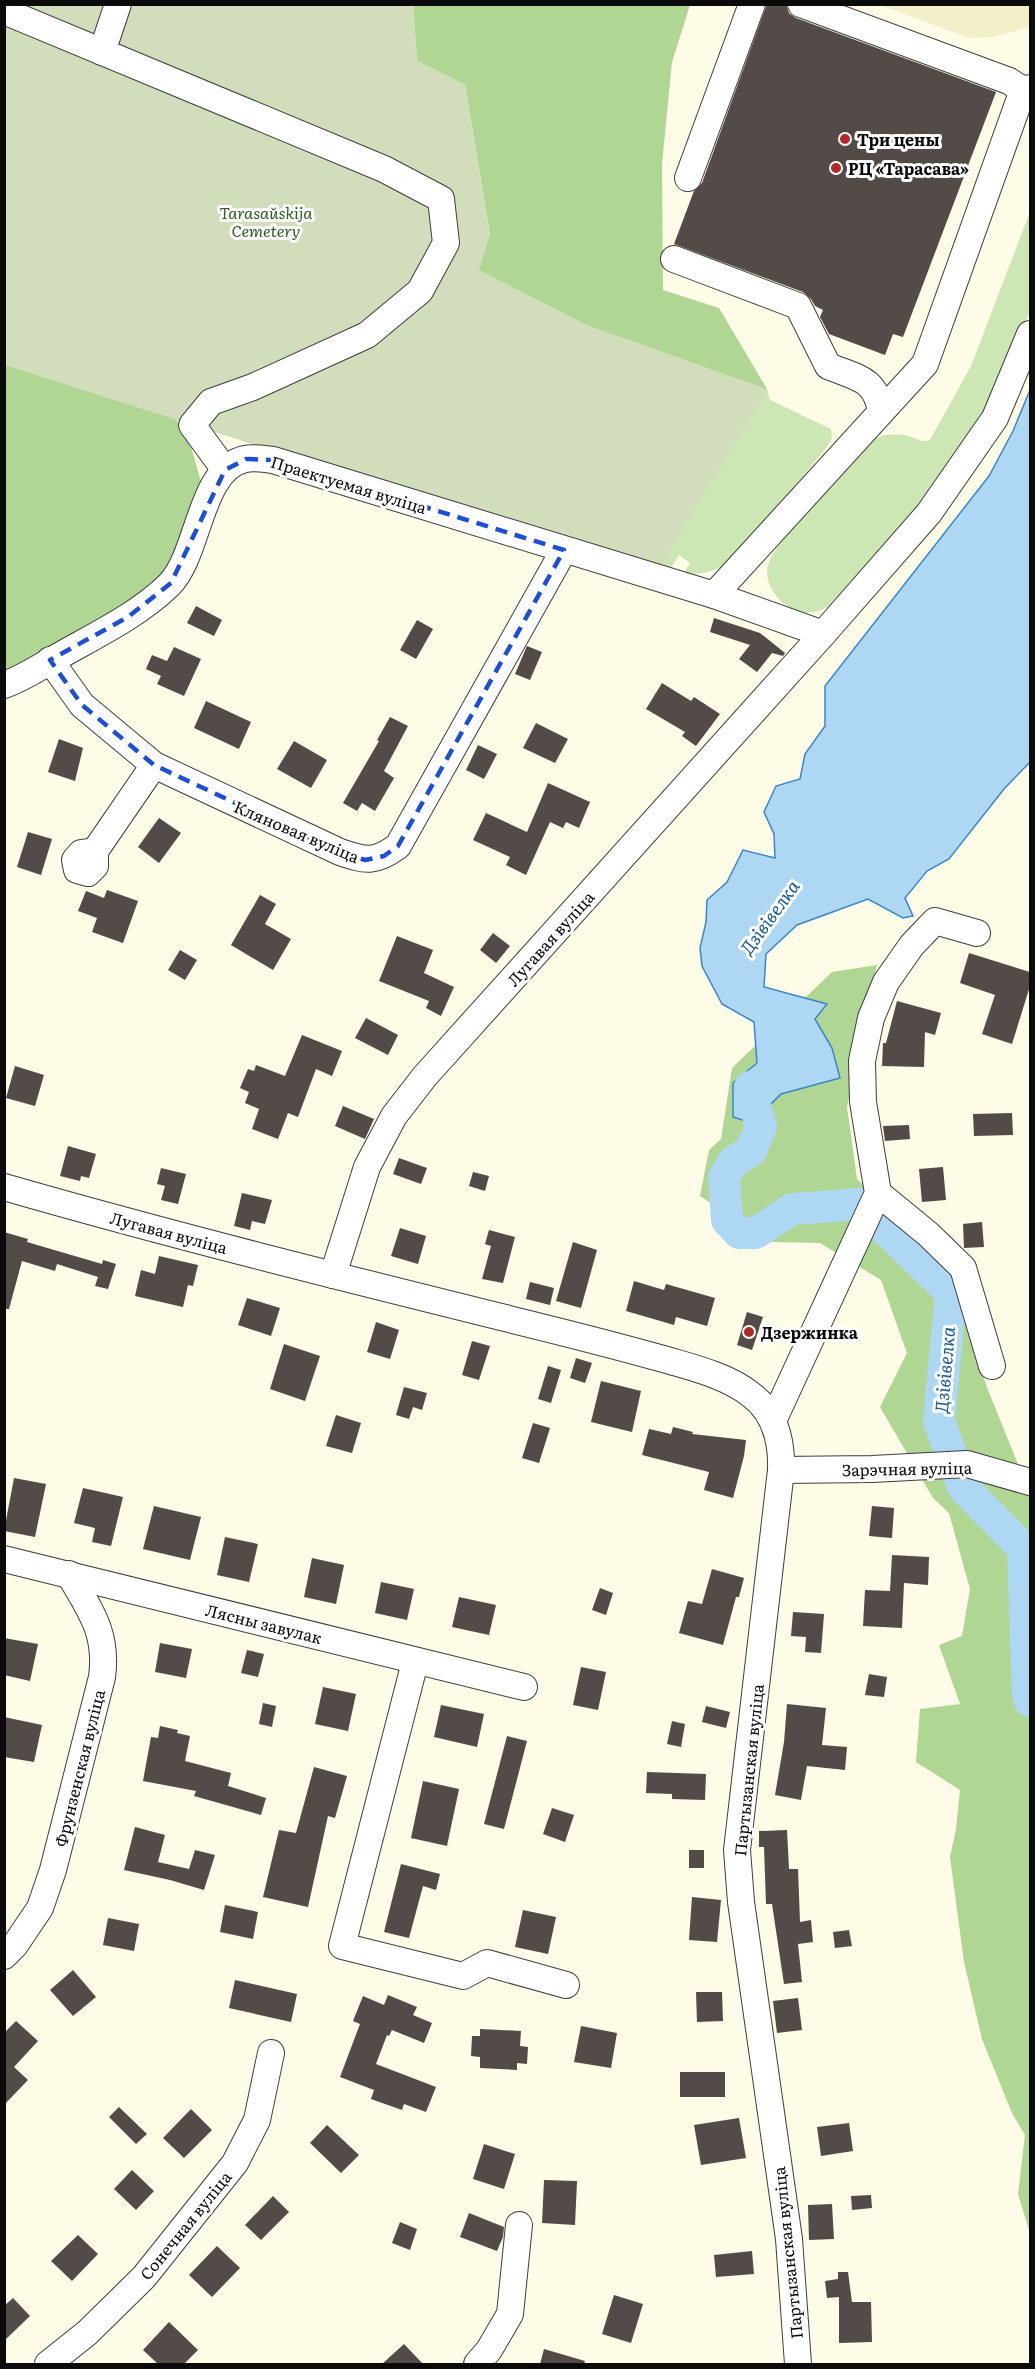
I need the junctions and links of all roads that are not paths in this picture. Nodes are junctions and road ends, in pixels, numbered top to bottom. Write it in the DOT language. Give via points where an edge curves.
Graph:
graph roads {
  1 [pos="118,4"];
  2 [pos="752,4"];
  3 [pos="801,4"];
  4 [pos="4,11"];
  5 [pos="102,52"];
  6 [pos="1027,89"];
  7 [pos="687,178"];
  8 [pos="674,259"];
  9 [pos="1030,334"];
  10 [pos="881,412"];
  11 [pos="225,470"];
  12 [pos="564,550"];
  13 [pos="714,595"];
  14 [pos="823,634"];
  15 [pos="50,660"];
  16 [pos="4,685"];
  17 [pos="154,765"];
  18 [pos="95,851"];
  19 [pos="977,933"];
  20 [pos="4,1186"];
  21 [pos="878,1193"];
  22 [pos="333,1275"];
  23 [pos="992,1366"];
  24 [pos="690,1367"];
  25 [pos="773,1421"];
  26 [pos="781,1470"];
  27 [pos="1030,1482"];
  28 [pos="4,1559"];
  29 [pos="69,1574"];
  30 [pos="415,1662"];
  31 [pos="524,1687"];
  32 [pos="4,1956"];
  33 [pos="566,1985"];
  34 [pos="271,2053"];
  35 [pos="519,2226"];
  36 [pos="48,2364"];
  37 [pos="477,2364"];
  38 [pos="798,2364"];
  1 -- 5 [label="street"];
  2 -- 7 [label="street"];
  3 -- 6 [label="street"];
  4 -- 5 [label="street"];
  5 -- 11 [label="street" via="384,169 441,199 446,243 420,291 367,335 211,402 192,424"];
  6 -- 10 [label="street" via="925,364"];
  8 -- 10 [label="street" via="798,306 828,366 868,383 878,395"];
  9 -- 14 [label="street, Лугавая вуліца" via="995,418 957,475"];
  10 -- 13 [label="street"];
  11 -- 12 [label="street, Праектуемая вуліца" via="246,459 273,460"];
  11 -- 15 [label="street" via="210,492 187,554 171,583 128,617"];
  12 -- 13 [label="street, Праектуемая вуліца"];
  12 -- 17 [label="street, Кляновая вуліца" via="398,846 384,856 365,860 340,852"];
  13 -- 14 [label="street, Праектуемая вуліца"];
  14 -- 22 [label="street, Лугавая вуліца" via="424,1076 394,1116 367,1167"];
  15 -- 16 [label="street"];
  15 -- 17 [label="street, Кляновая вуліца" via="82,705"];
  17 -- 18 [label="street"];
  19 -- 21 [label="street" via="935,921 886,982 871,1018 862,1061 862,1102"];
  20 -- 22 [label="street, Лугавая вуліца"];
  21 -- 23 [label="street" via="963,1268"];
  21 -- 25 [label="street"];
  22 -- 24 [label="street, Лугавая вуліца"];
  24 -- 25 [label="street, Партызанская вуліца" via="749,1393"];
  25 -- 26 [label="street, Партызанская вуліца" via="782,1449"];
  26 -- 27 [label="street, Зарэчная вуліца" via="955,1465 1000,1472"];
  26 -- 38 [label="street, Партызанская вуліца" via="737,1850 789,2239"];
  28 -- 29 [label="street, Лясны завулак"];
  29 -- 30 [label="street, Лясны завулак"];
  29 -- 32 [label="street, Фрунзенская вуліца" via="97,1623 105,1656 102,1677 40,1908"];
  30 -- 31 [label="street, Лясны завулак"];
  30 -- 33 [label="street" via="342,1946 463,1976 487,1963"];
  34 -- 36 [label="street, Сонечная вуліца" via="257,2120 235,2163 144,2277"];
  35 -- 37 [label="street" via="510,2314"];
}
